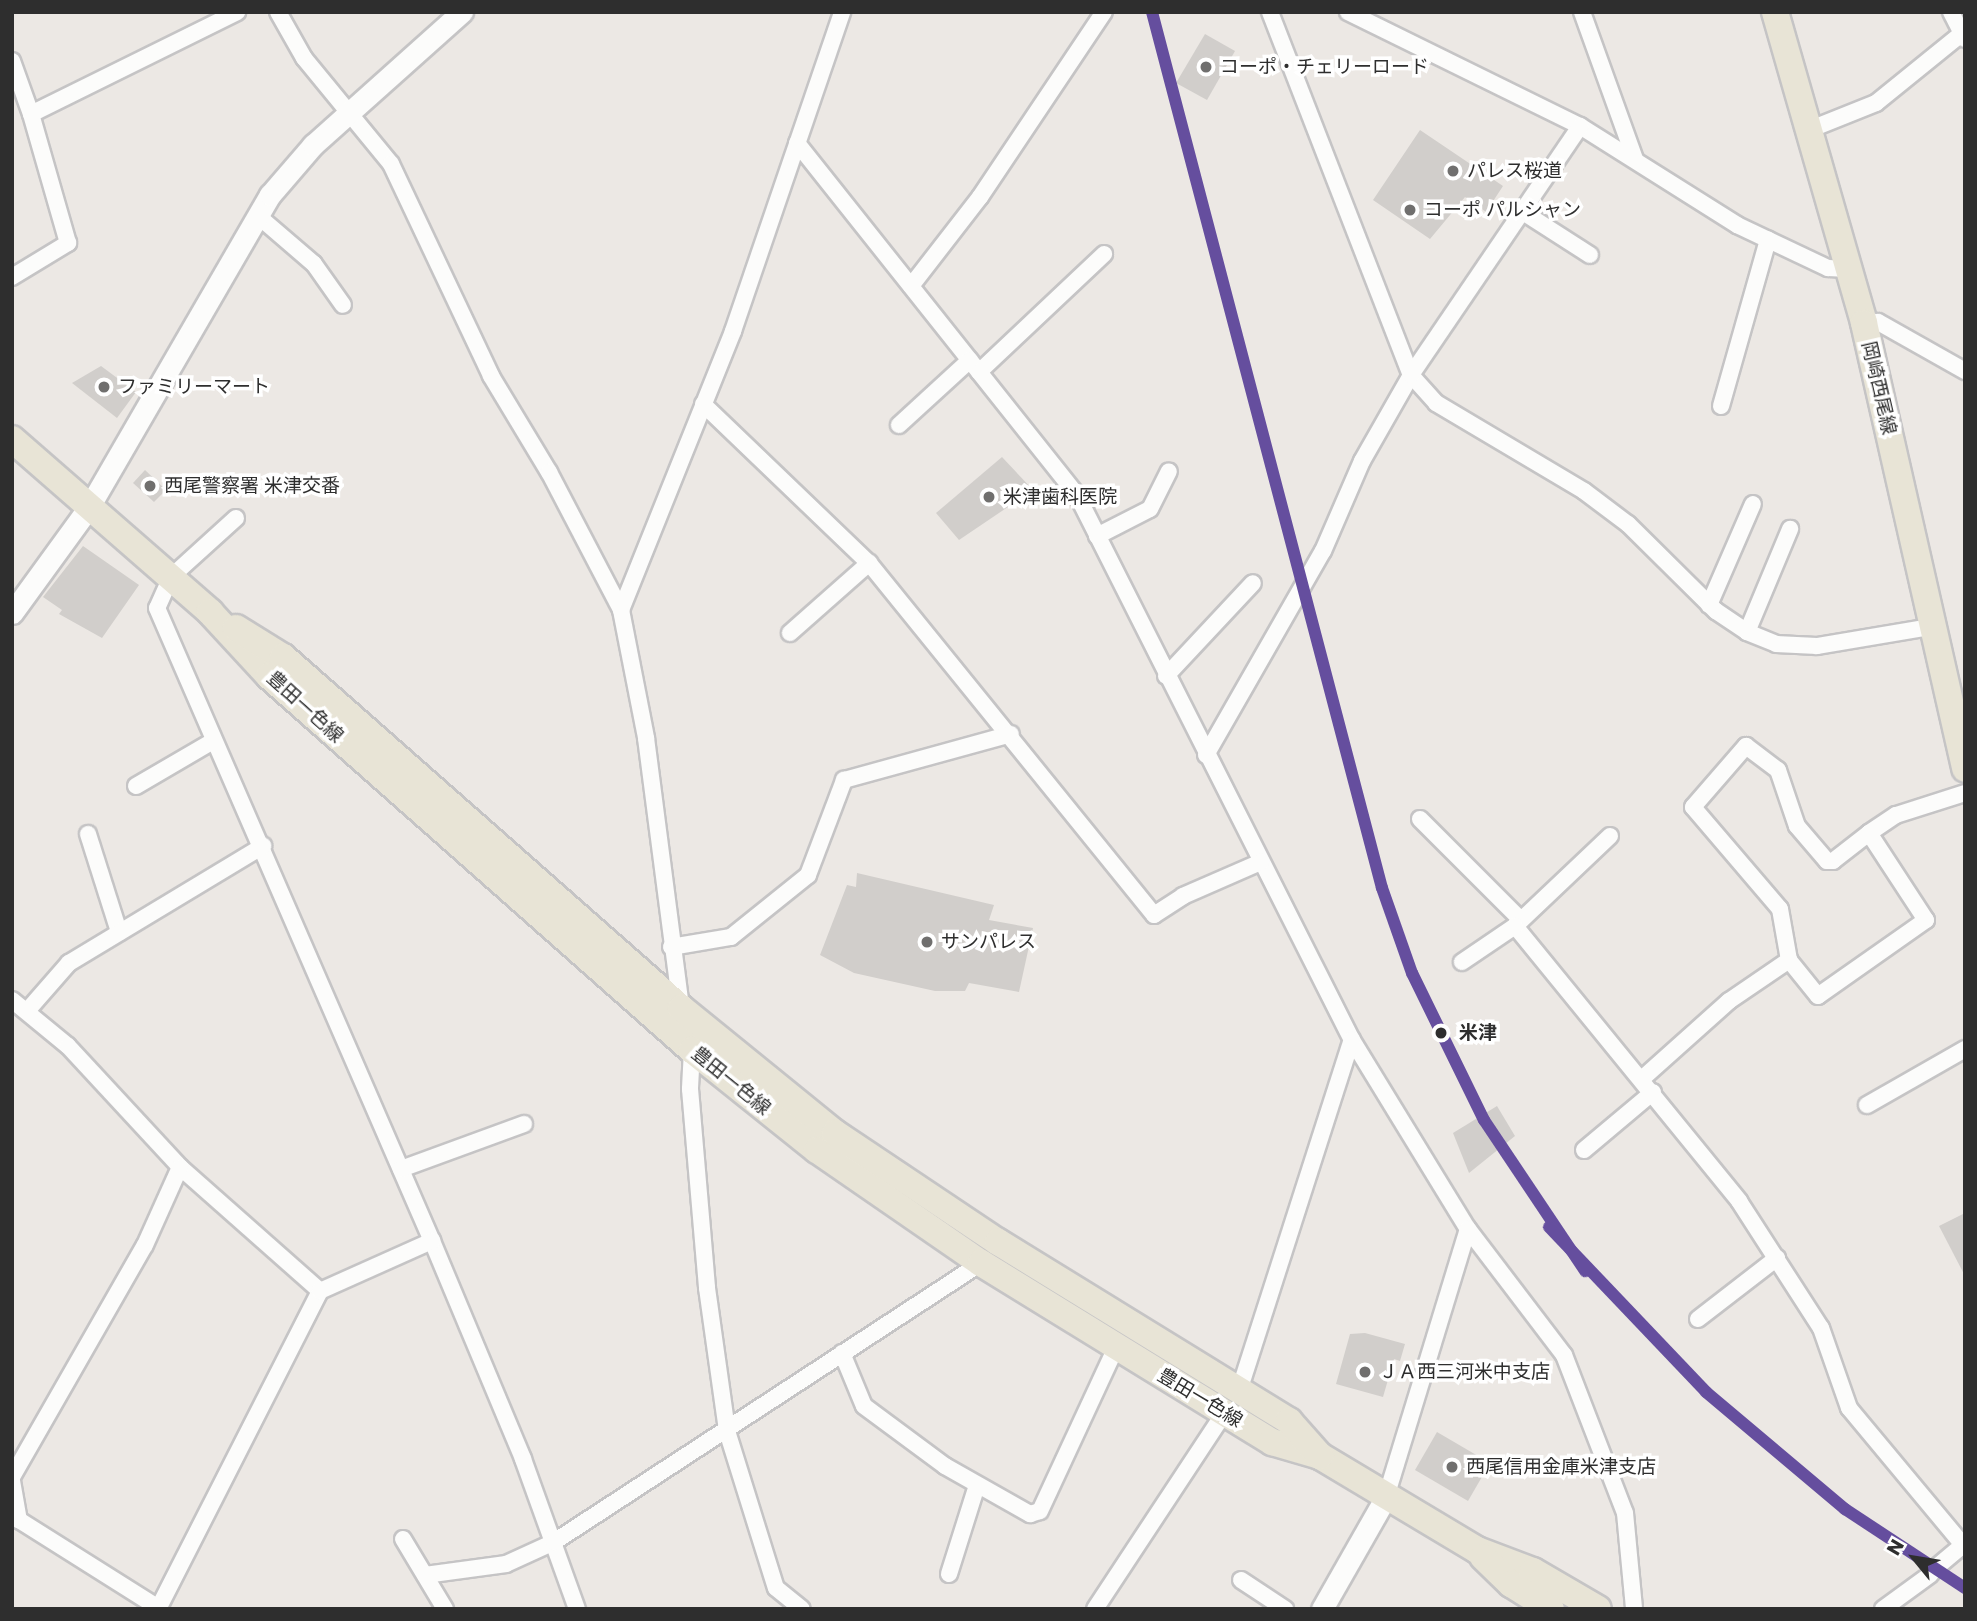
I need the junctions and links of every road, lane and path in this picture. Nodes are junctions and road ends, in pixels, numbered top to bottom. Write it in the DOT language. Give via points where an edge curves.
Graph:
graph roads {
  1 [pos="237,12"];
  2 [pos="278,12"];
  3 [pos="462,12"];
  4 [pos="842,12"];
  5 [pos="1104,12"];
  6 [pos="1270,12"];
  7 [pos="1349,12"];
  8 [pos="1582,12"];
  9 [pos="1775,12"];
  10 [pos="1951,12"];
  11 [pos="1962,37"];
  12 [pos="12,61"];
  13 [pos="31,114"];
  14 [pos="350,115"];
  15 [pos="1580,126"];
  16 [pos="1811,129"];
  17 [pos="797,143"];
  18 [pos="1635,159"];
  19 [pos="1520,210"];
  20 [pos="257,215"];
  21 [pos="1768,240"];
  22 [pos="1104,254"];
  23 [pos="1590,255"];
  24 [pos="1847,269"];
  25 [pos="12,277"];
  26 [pos="911,286"];
  27 [pos="343,305"];
  28 [pos="1864,323"];
  29 [pos="975,366"];
  30 [pos="1965,372"];
  31 [pos="1411,375"];
  32 [pos="703,404"];
  33 [pos="1721,407"];
  34 [pos="898,425"];
  35 [pos="12,439"];
  36 [pos="1168,471"];
  37 [pos="1753,504"];
  38 [pos="89,507"];
  39 [pos="236,518"];
  40 [pos="1790,529"];
  41 [pos="1097,536"];
  42 [pos="869,563"];
  43 [pos="171,577"];
  44 [pos="1253,583"];
  45 [pos="1709,605"];
  46 [pos="621,610"];
  47 [pos="211,612"];
  48 [pos="12,613"];
  49 [pos="1936,626"];
  50 [pos="1747,632"];
  51 [pos="790,633"];
  52 [pos="1166,676"];
  53 [pos="1011,734"];
  54 [pos="213,741"];
  55 [pos="1206,755"];
  56 [pos="1965,769"];
  57 [pos="136,786"];
  58 [pos="1965,793"];
  59 [pos="1420,819"];
  60 [pos="1869,833"];
  61 [pos="88,834"];
  62 [pos="1610,836"];
  63 [pos="263,846"];
  64 [pos="1261,862"];
  65 [pos="1518,923"];
  66 [pos="119,932"];
  67 [pos="671,947"];
  68 [pos="1789,960"];
  69 [pos="1462,962"];
  70 [pos="12,1000"];
  71 [pos="681,1008"];
  72 [pos="27,1011"];
  73 [pos="1352,1040"];
  74 [pos="1965,1049"];
  75 [pos="692,1050"];
  76 [pos="1644,1077"];
  77 [pos="1653,1092"];
  78 [pos="1867,1105"];
  79 [pos="524,1124"];
  80 [pos="1584,1150"];
  81 [pos="180,1167"];
  82 [pos="401,1169"];
  83 [pos="1468,1229"];
  84 [pos="432,1241"];
  85 [pos="1777,1258"];
  86 [pos="981,1264"];
  87 [pos="320,1291"];
  88 [pos="1698,1319"];
  89 [pos="1116,1347"];
  90 [pos="842,1353"];
  91 [pos="1232,1402"];
  92 [pos="727,1431"];
  93 [pos="12,1479"];
  94 [pos="977,1485"];
  95 [pos="1387,1497"];
  96 [pos="403,1539"];
  97 [pos="554,1542"];
  98 [pos="1963,1546"];
  99 [pos="1477,1550"];
  100 [pos="949,1574"];
  101 [pos="425,1575"];
  102 [pos="1241,1580"];
  103 [pos="158,1608"];
  104 [pos="445,1609"];
  105 [pos="577,1609"];
  106 [pos="802,1609"];
  107 [pos="1095,1609"];
  108 [pos="1285,1609"];
  109 [pos="1322,1609"];
  110 [pos="1551,1609"];
  111 [pos="1598,1609"];
  112 [pos="1634,1609"];
  113 [pos="1883,1609"];
  1 -- 13 [label="street"];
  2 -- 14 [label="street" via="304,58"];
  3 -- 14 [label="street"];
  4 -- 17 [label="street"];
  5 -- 26 [label="street" via="980,197"];
  6 -- 31 [label="street"];
  7 -- 15 [label="street"];
  8 -- 18 [label="street"];
  9 -- 16 [label="main road, 岡崎西尾線"];
  10 -- 11 [label="street"];
  11 -- 16 [label="street" via="1876,103"];
  12 -- 13 [label="street"];
  13 -- 25 [label="street" via="68,243"];
  14 -- 20 [label="street" via="297,162"];
  14 -- 46 [label="street" via="391,164 491,376 549,472"];
  15 -- 18 [label="street"];
  15 -- 19 [label="street"];
  16 -- 24 [label="main road, 岡崎西尾線"];
  17 -- 26 [label="street"];
  17 -- 32 [label="street"];
  18 -- 21 [label="street"];
  19 -- 23 [label="street"];
  19 -- 31 [label="street"];
  20 -- 27 [label="street" via="314,264"];
  20 -- 38 [label="street"];
  21 -- 24 [label="street" via="1828,268"];
  21 -- 33 [label="street"];
  22 -- 29 [label="street"];
  24 -- 28 [label="main road, 岡崎西尾線"];
  26 -- 29 [label="street"];
  28 -- 30 [label="street" via="1878,322"];
  28 -- 49 [label="main road, 岡崎西尾線"];
  29 -- 34 [label="street"];
  29 -- 41 [label="street" via="1077,495"];
  31 -- 45 [label="street" via="1436,403 1617,516"];
  31 -- 55 [label="street" via="1362,461 1300,595"];
  32 -- 42 [label="street"];
  32 -- 46 [label="street"];
  35 -- 38 [label="main road, 豊田一色線"];
  36 -- 41 [label="street" via="1150,509"];
  37 -- 45 [label="street"];
  38 -- 43 [label="main road, 豊田一色線"];
  38 -- 48 [label="street"];
  39 -- 43 [label="street"];
  40 -- 50 [label="street"];
  41 -- 52 [label="street"];
  42 -- 51 [label="street"];
  42 -- 53 [label="street"];
  43 -- 47 [label="main road, 豊田一色線"];
  43 -- 54 [label="street" via="157,608"];
  44 -- 52 [label="street"];
  45 -- 50 [label="street"];
  46 -- 67 [label="street" via="646,738"];
  47 -- 71 [label="main road, 豊田一色線" via="283,657"];
  47 -- 75 [label="main road, 豊田一色線" via="269,676"];
  49 -- 50 [label="street" via="1817,646 1776,644"];
  49 -- 56 [label="main road, 岡崎西尾線"];
  52 -- 55 [label="street"];
  53 -- 64 [label="street" via="1154,915 1182,896"];
  53 -- 67 [label="street" via="844,780 807,875 730,937"];
  54 -- 57 [label="street"];
  54 -- 63 [label="street"];
  55 -- 64 [label="street"];
  58 -- 60 [label="street" via="1896,815"];
  59 -- 65 [label="street"];
  60 -- 68 [label="street" via="1926,920 1818,996"];
  60 -- 68 [label="street" via="1833,861 1821,857 1797,826 1778,770 1746,746 1696,797 1694,814 1780,909"];
  61 -- 66 [label="street"];
  62 -- 65 [label="street"];
  63 -- 66 [label="street"];
  63 -- 82 [label="street"];
  64 -- 73 [label="street"];
  65 -- 69 [label="street"];
  65 -- 76 [label="street"];
  66 -- 72 [label="street" via="69,963"];
  67 -- 71 [label="street"];
  68 -- 76 [label="street" via="1729,1001"];
  70 -- 72 [label="street"];
  71 -- 91 [label="main road, 豊田一色線" via="883,1166"];
  72 -- 81 [label="street" via="68,1046"];
  73 -- 83 [label="street"];
  73 -- 91 [label="street"];
  74 -- 78 [label="street"];
  75 -- 86 [label="main road, 豊田一色線" via="817,1150"];
  75 -- 92 [label="street" via="690,1089 707,1288"];
  76 -- 77 [label="street"];
  77 -- 80 [label="street"];
  77 -- 85 [label="street"];
  79 -- 82 [label="street"];
  81 -- 87 [label="street"];
  81 -- 93 [label="street" via="145,1245"];
  82 -- 84 [label="street"];
  83 -- 95 [label="street"];
  83 -- 112 [label="street" via="1570,1368 1625,1513"];
  84 -- 87 [label="street"];
  84 -- 97 [label="street"];
  85 -- 88 [label="street"];
  85 -- 98 [label="street" via="1821,1328 1849,1408"];
  86 -- 89 [label="main road, 豊田一色線"];
  86 -- 90 [label="street"];
  87 -- 103 [label="street"];
  89 -- 91 [label="main road, 豊田一色線"];
  89 -- 94 [label="street" via="1040,1511 1030,1514"];
  90 -- 92 [label="street"];
  90 -- 94 [label="street" via="864,1406"];
  91 -- 95 [label="main road, 豊田一色線" via="1305,1435 1320,1456"];
  91 -- 107 [label="street"];
  92 -- 97 [label="street"];
  92 -- 106 [label="street" via="776,1588"];
  93 -- 103 [label="street" via="19,1520"];
  94 -- 100 [label="street"];
  95 -- 99 [label="main road, 豊田一色線"];
  95 -- 109 [label="street"];
  96 -- 101 [label="street"];
  97 -- 101 [label="street" via="506,1564"];
  97 -- 105 [label="street"];
  98 -- 113 [label="street"];
  99 -- 110 [label="main road, 豊田一色線" via="1511,1584"];
  99 -- 111 [label="main road, 豊田一色線" via="1533,1571"];
  101 -- 104 [label="street"];
  102 -- 108 [label="street"];
}
